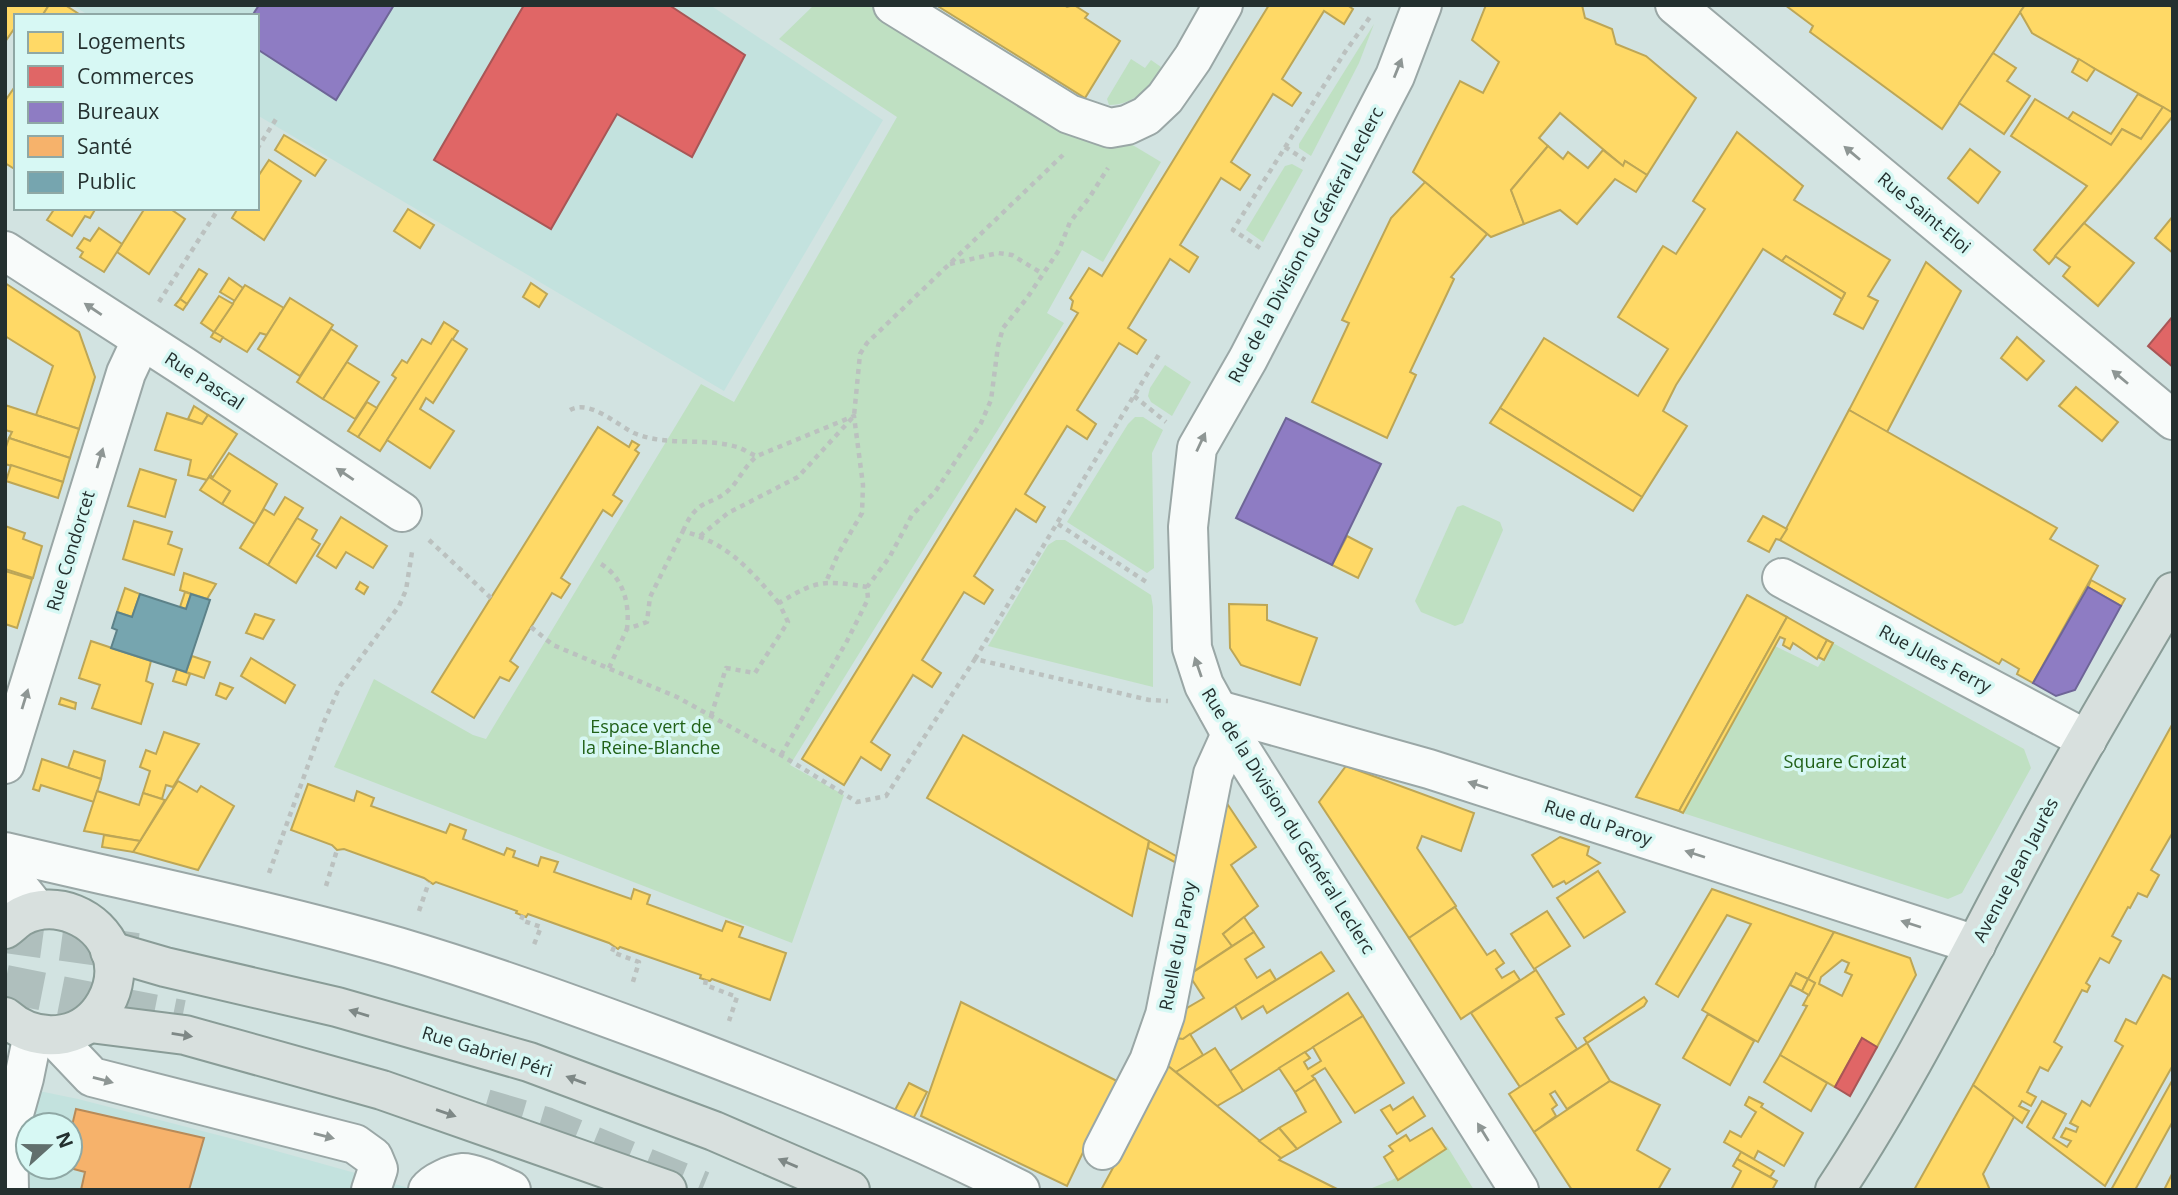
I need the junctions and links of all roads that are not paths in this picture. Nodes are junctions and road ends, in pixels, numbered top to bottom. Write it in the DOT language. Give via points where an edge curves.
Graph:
graph roads {
  1 [pos="892,5"];
  2 [pos="1223,5"];
  3 [pos="1422,5"];
  4 [pos="1675,5"];
  5 [pos="5,251"];
  6 [pos="141,341"];
  7 [pos="2173,421"];
  8 [pos="409,520"];
  9 [pos="1782,578"];
  10 [pos="2173,592"];
  11 [pos="1224,722"];
  12 [pos="2087,740"];
  13 [pos="5,764"];
  14 [pos="5,852"];
  15 [pos="5,863"];
  16 [pos="17,914"];
  17 [pos="1976,945"];
  18 [pos="110,951"];
  19 [pos="90,1023"];
  20 [pos="30,1029"];
  21 [pos="1862,1149"];
  22 [pos="1103,1150"];
  23 [pos="9,1190"];
  24 [pos="371,1190"];
  25 [pos="428,1190"];
  26 [pos="511,1190"];
  27 [pos="667,1190"];
  28 [pos="850,1190"];
  29 [pos="1020,1190"];
  30 [pos="1519,1190"];
  31 [pos="1835,1190"];
  32 [pos="1848,1190"];
  1 -- 2 [label="street" via="1069,114 1102,126 1128,125 1146,116 1193,58"];
  11 -- 3 [label="street, Rue de la Division du Général Leclerc, one-way" via="1204,685 1192,648 1188,527 1197,448 1395,76"];
  7 -- 4 [label="street, Rue Saint-Eloi, one-way"];
  6 -- 5 [label="street, Rue Pascal, one-way"];
  8 -- 6 [label="street, Rue Pascal, one-way"];
  13 -- 6 [label="street, Rue Condorcet, one-way" via="126,373"];
  9 -- 12 [label="street, Rue Jules Ferry"];
  10 -- 12 [label="main road, Avenue Jean Jaurès"];
  17 -- 11 [label="street, Rue du Paroy, one-way" via="1429,769"];
  11 -- 22 [label="street, Ruelle du Paroy" via="1165,1015 1149,1061"];
  30 -- 11 [label="street, Rue de la Division du Général Leclerc, one-way"];
  12 -- 17 [label="main road, Avenue Jean Jaurès"];
  14 -- 29 [label="street" via="399,948 548,996 847,1110"];
  15 -- 16 [label="street" via="18,886"];
  16 -- 18 [label="main road" via="60,909 82,917"];
  17 -- 21 [label="main road, Avenue Jean Jaurès"];
  18 -- 19 [label="main road" via="113,982 105,1004"];
  28 -- 18 [label="main road, Rue Gabriel Péri, one-way" via="715,1131 529,1062 337,1007"];
  19 -- 20 [label="main road" via="73,1032"];
  19 -- 27 [label="main road, one-way" via="185,1035 382,1090"];
  20 -- 23 [label="street" via="24,1078 8,1135"];
  20 -- 24 [label="street, one-way" via="92,1077 355,1144 373,1157 378,1169"];
  21 -- 31 [label="main road, Avenue Jean Jaurès"];
  21 -- 32 [label="main road, Avenue Jean Jaurès"];
  25 -- 26 [label="street" via="464,1173"];
}
